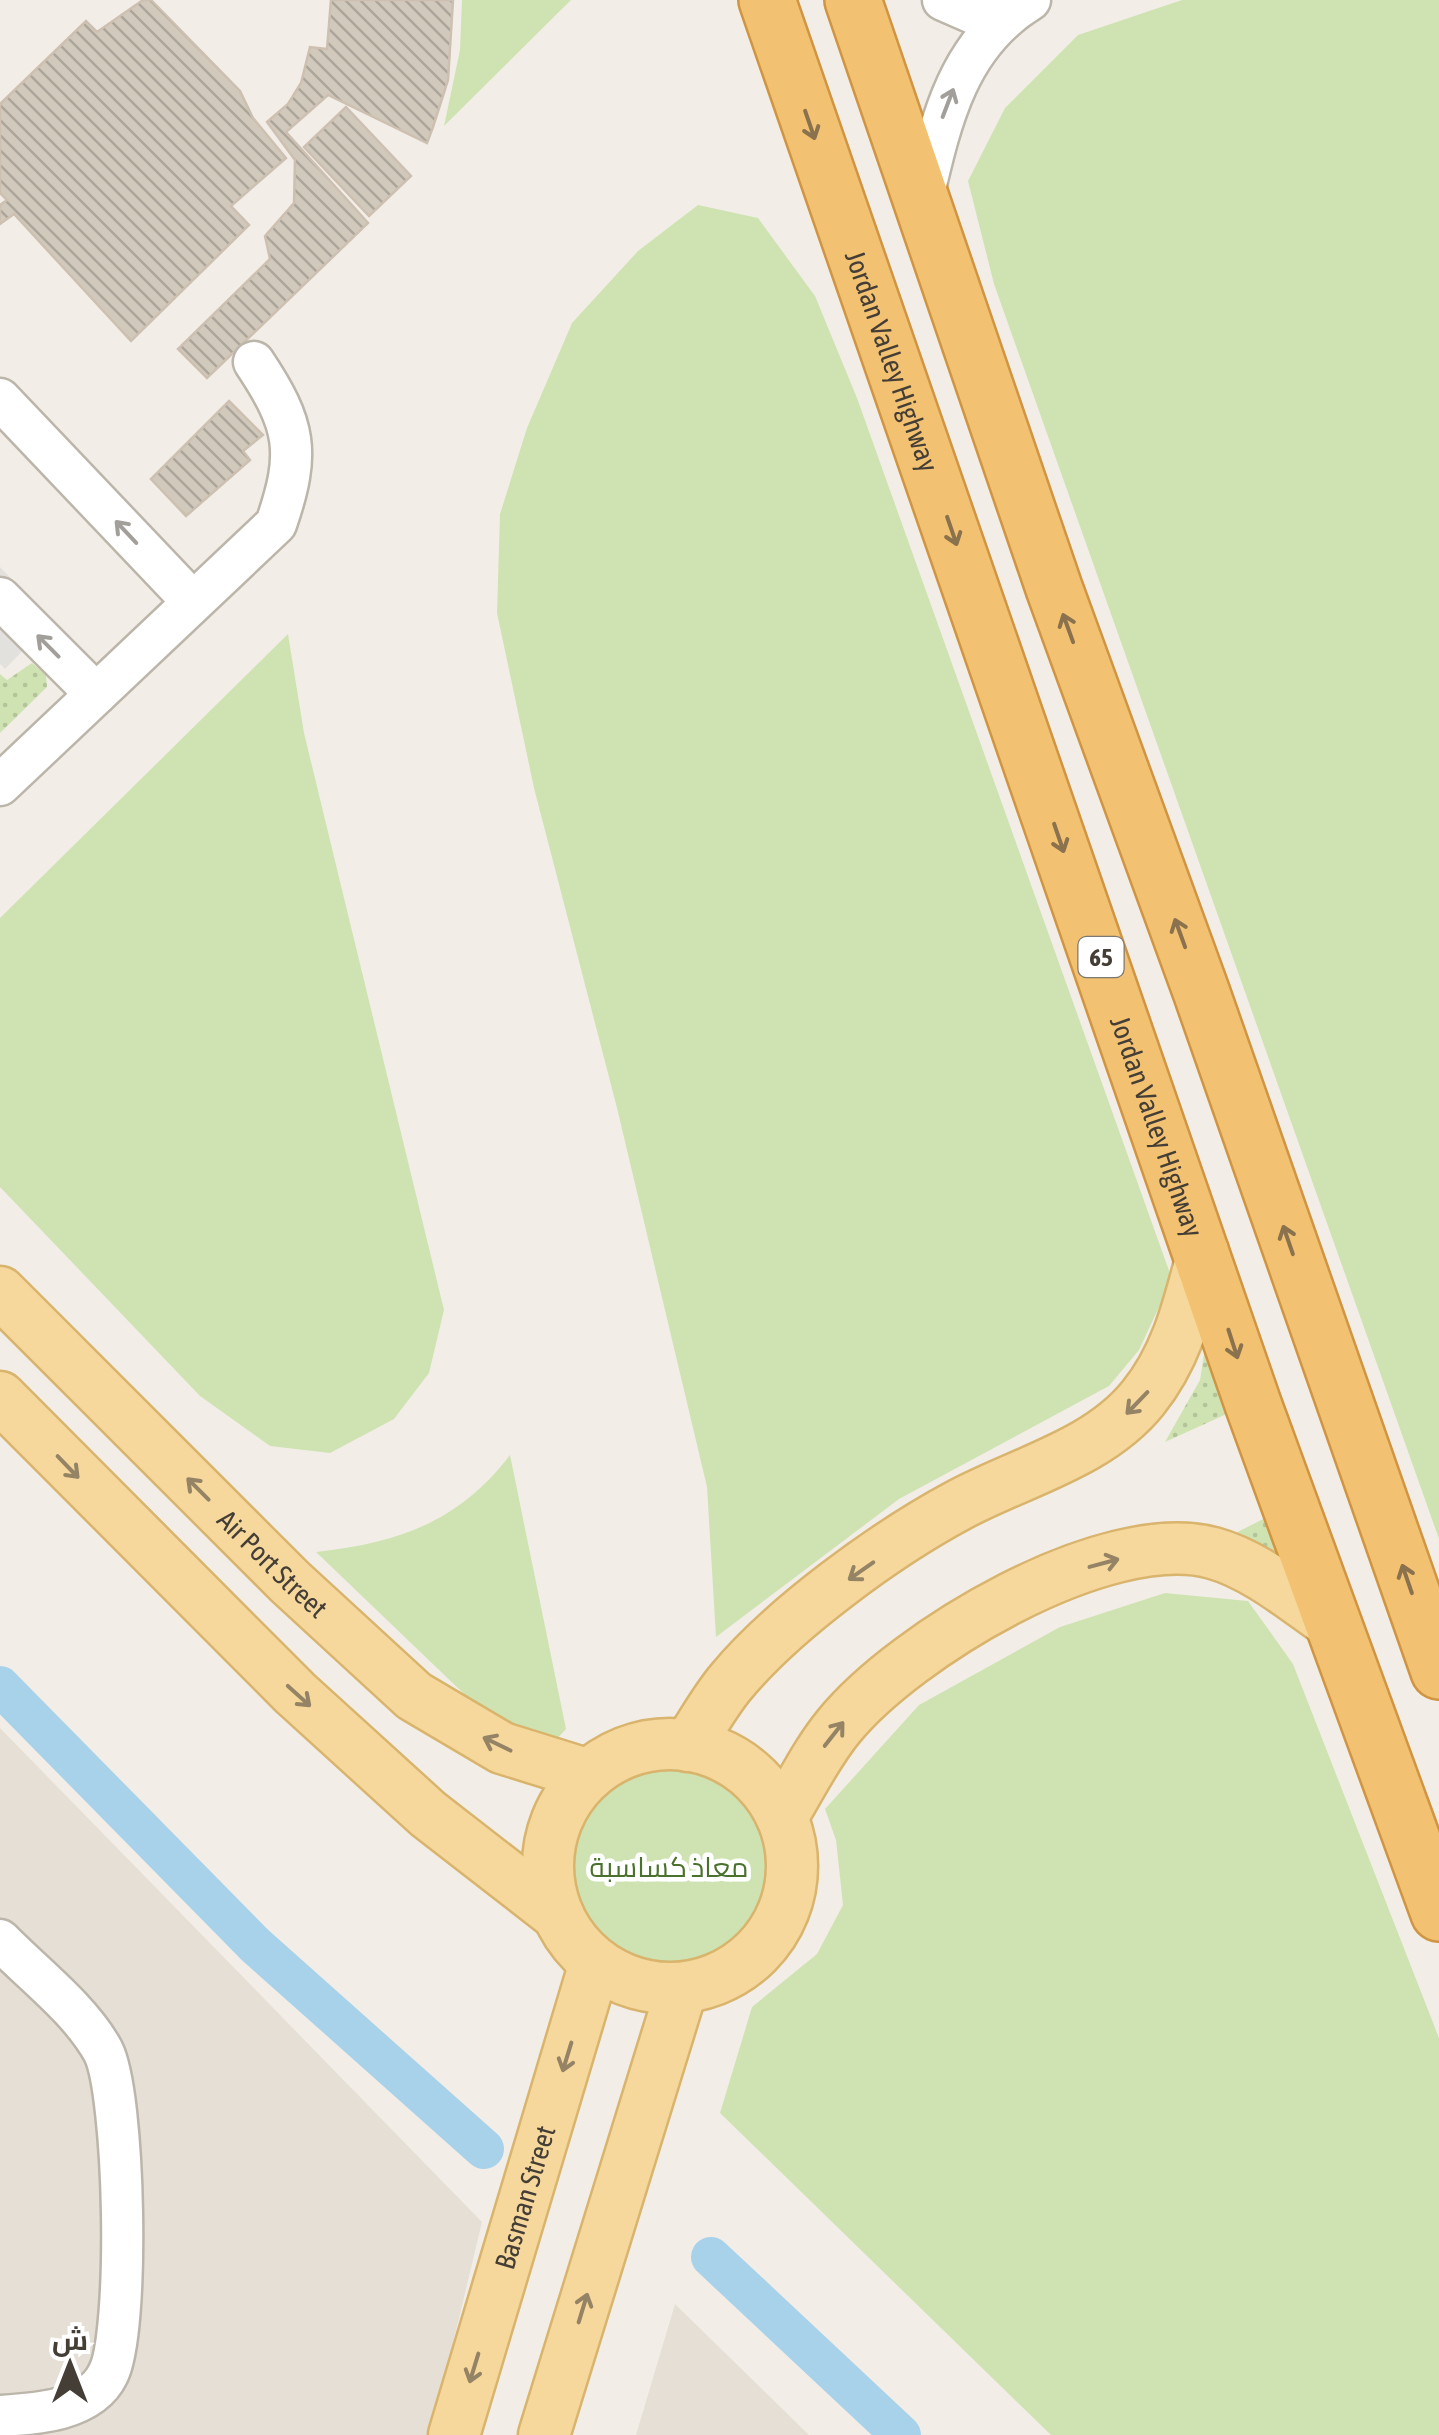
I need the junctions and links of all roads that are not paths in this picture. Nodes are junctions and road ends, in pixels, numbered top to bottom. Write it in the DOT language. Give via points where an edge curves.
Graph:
graph roads {
  1 [pos="767,0"];
  2 [pos="943,0"];
  3 [pos="1016,8"];
  4 [pos="858,13"];
  5 [pos="785,54"];
  6 [pos="924,197"];
  7 [pos="254,362"];
  8 [pos="0,399"];
  9 [pos="0,598"];
  10 [pos="193,602"];
  11 [pos="96,694"];
  12 [pos="0,785"];
  13 [pos="1202,1252"];
  14 [pos="0,1292"];
  15 [pos="0,1398"];
  16 [pos="1331,1623"];
  17 [pos="1439,1672"];
  18 [pos="688,1746"];
  19 [pos="589,1775"];
  20 [pos="782,1817"];
  21 [pos="1439,1912"];
  22 [pos="558,1914"];
  23 [pos="0,1940"];
  24 [pos="595,1963"];
  25 [pos="682,1988"];
  26 [pos="0,2416"];
  27 [pos="454,2435"];
  28 [pos="544,2435"];
  1 -- 5 [label="highway, Jordan Valley Highway / 65"];
  2 -- 3 [label="street" via="975,14"];
  6 -- 3 [label="street, one-way" via="951,94 979,44"];
  4 -- 5 [label="highway"];
  4 -- 6 [label="highway"];
  5 -- 13 [label="highway, Jordan Valley Highway / 65, one-way"];
  17 -- 6 [label="highway, one-way" via="1054,588"];
  7 -- 10 [label="street" via="284,406 294,474 276,524"];
  10 -- 8 [label="street, one-way"];
  11 -- 9 [label="street, one-way"];
  10 -- 11 [label="street"];
  11 -- 12 [label="street"];
  13 -- 16 [label="highway, Jordan Valley Highway / 65, one-way"];
  13 -- 18 [label="main road, one-way" via="1172,1354 1140,1402 1082,1445 956,1506 812,1606 746,1664"];
  19 -- 14 [label="main road, Air Port Street, one-way" via="502,1748 414,1696 290,1582"];
  15 -- 22 [label="main road, one-way" via="295,1693 428,1814"];
  20 -- 16 [label="main road, one-way" via="840,1724 878,1688 972,1619 1071,1572 1186,1548 1261,1576"];
  16 -- 21 [label="highway, Jordan Valley Highway / 65"];
  18 -- 19 [label="main road" via="618,1755"];
  18 -- 20 [label="main road" via="754,1777"];
  19 -- 22 [label="main road" via="550,1840 550,1890"];
  20 -- 25 [label="main road" via="793,1866 776,1928 730,1973"];
  22 -- 24 [label="main road"];
  23 -- 26 [label="street" via="103,2052 117,2112 121,2249 119,2340 108,2376 84,2399 56,2410"];
  24 -- 25 [label="main road" via="642,1985"];
  24 -- 27 [label="main road, Basman Street, one-way"];
  28 -- 25 [label="main road, one-way"];
}
